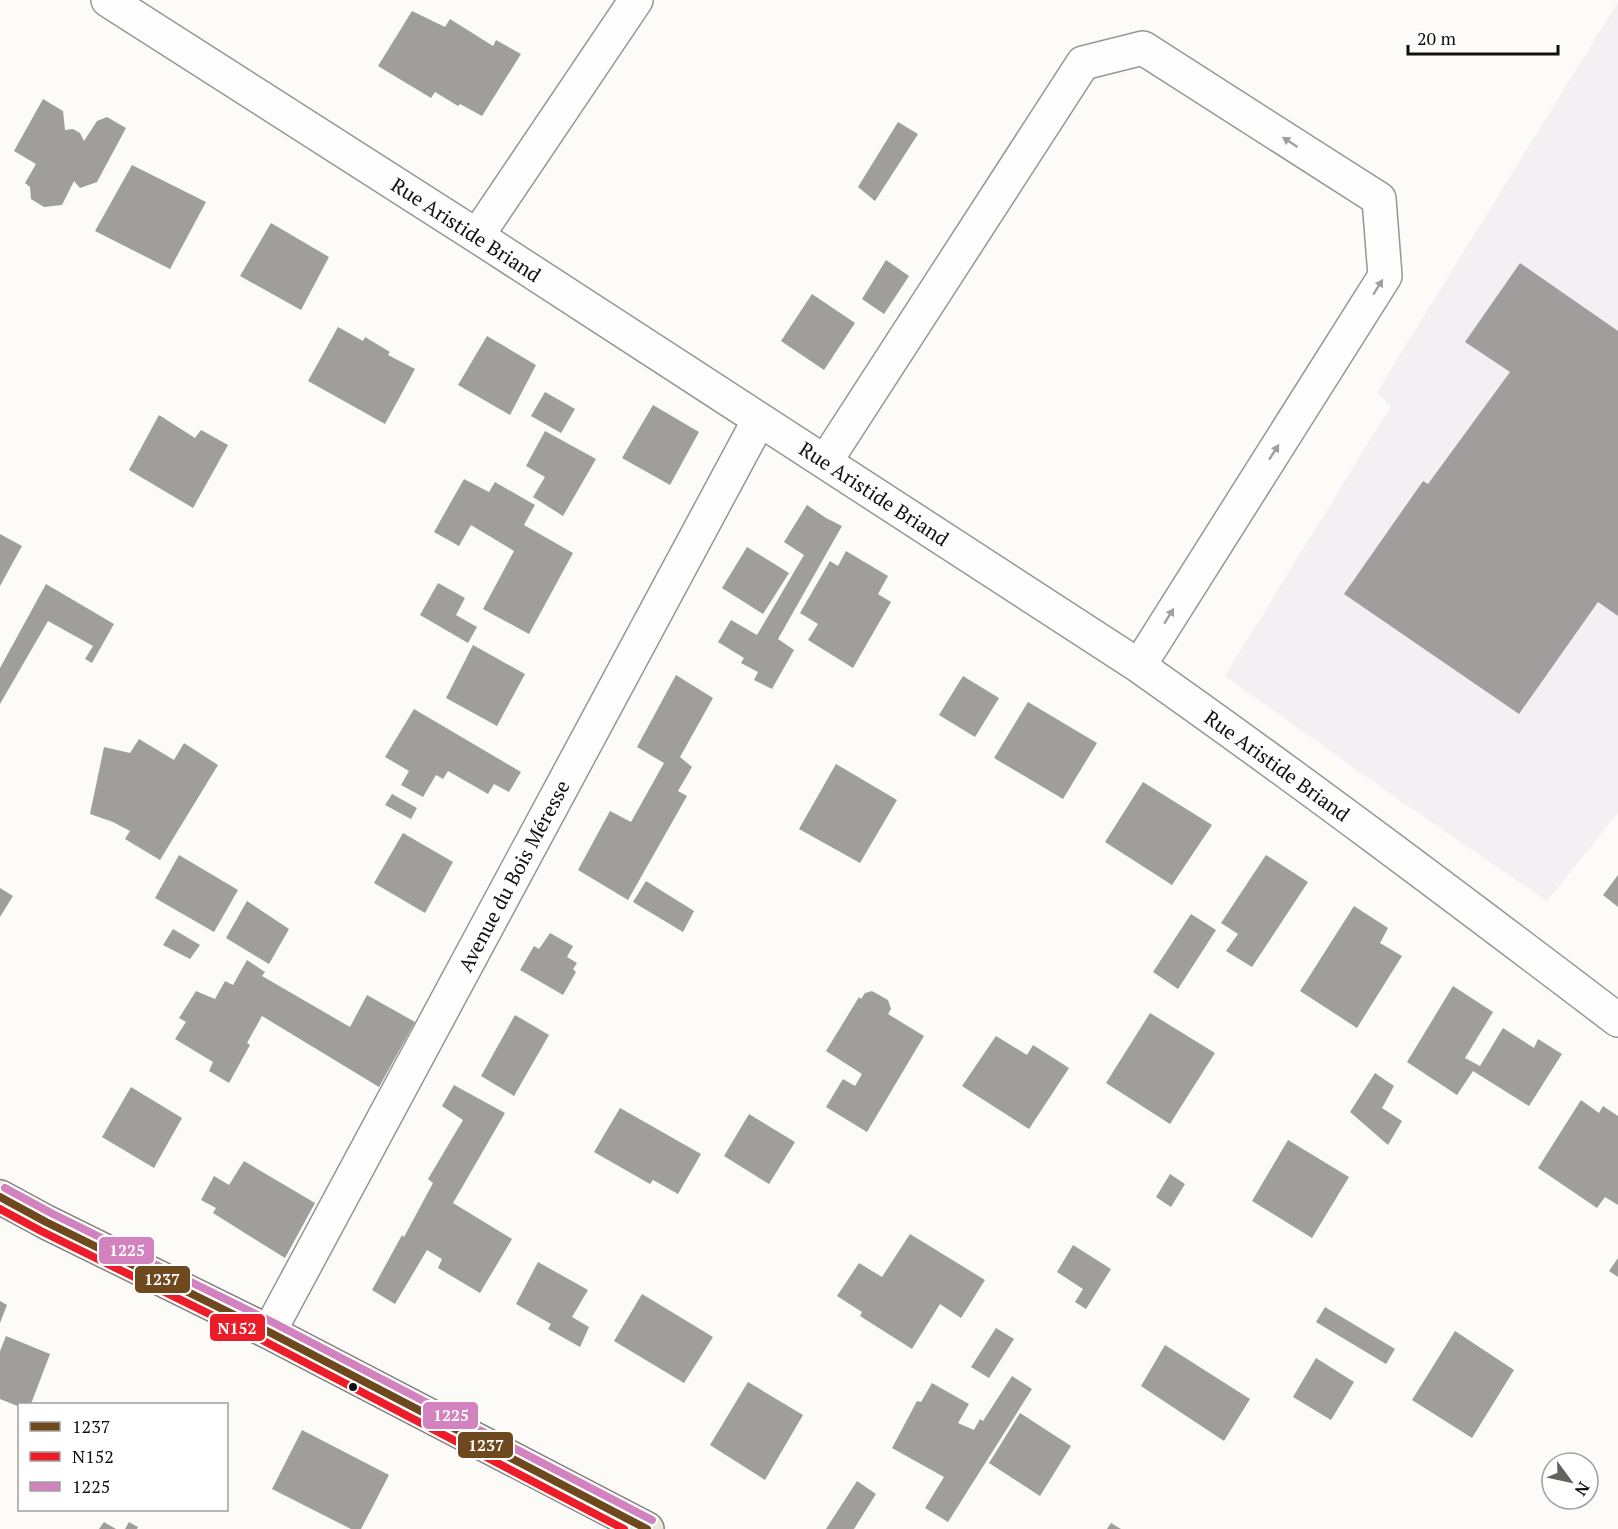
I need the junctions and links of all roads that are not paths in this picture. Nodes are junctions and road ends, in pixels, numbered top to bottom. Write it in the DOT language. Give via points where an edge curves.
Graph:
graph roads {
  1 [pos="108,0"];
  2 [pos="636,0"];
  3 [pos="477,236"];
  4 [pos="759,420"];
  5 [pos="825,462"];
  6 [pos="1139,666"];
  7 [pos="1618,1020"];
  8 [pos="0,1197"];
  9 [pos="269,1332"];
  10 [pos="647,1529"];
  1 -- 3 [label="street, Rue Aristide Briand"];
  2 -- 3 [label="street"];
  3 -- 4 [label="street, Rue Aristide Briand"];
  4 -- 5 [label="street, Rue Aristide Briand"];
  4 -- 9 [label="street, Avenue du Bois Méresse"];
  5 -- 6 [label="street, Rue Aristide Briand"];
  6 -- 5 [label="street, one-way" via="1385,276 1378,199 1143,48 1083,63"];
  6 -- 7 [label="street, Rue Aristide Briand"];
  8 -- 9 [label="main road"];
  9 -- 10 [label="main road"];
}
